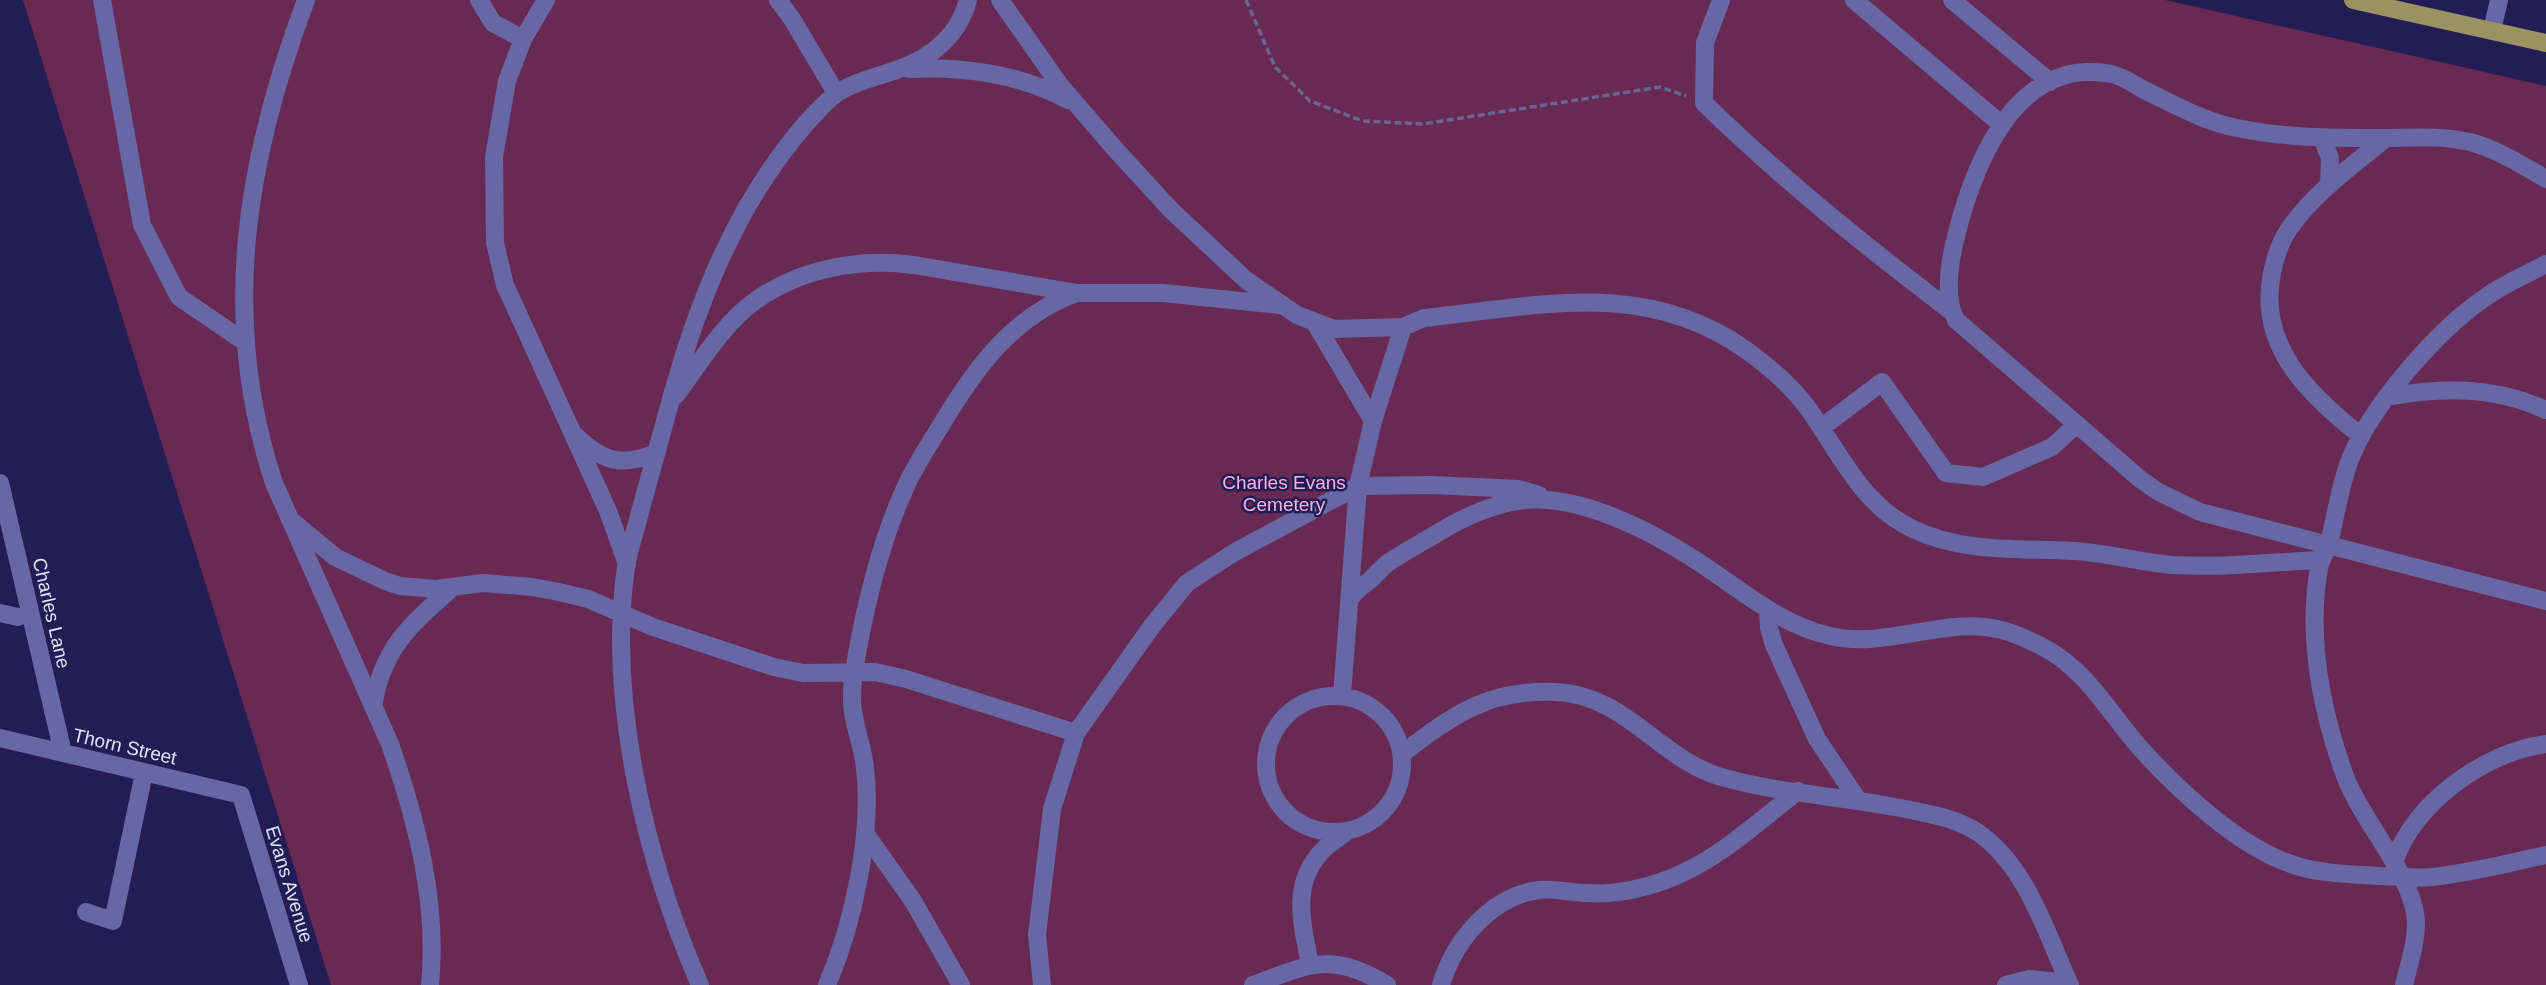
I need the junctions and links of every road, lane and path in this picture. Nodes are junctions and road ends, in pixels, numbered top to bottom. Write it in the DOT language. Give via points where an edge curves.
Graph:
graph roads {
  1 [pos="102,0"];
  2 [pos="306,0"];
  3 [pos="479,0"];
  4 [pos="546,0"];
  5 [pos="778,0"];
  6 [pos="968,0"];
  7 [pos="1000,0"];
  8 [pos="1246,0"];
  9 [pos="1721,0"];
  10 [pos="1854,0"];
  11 [pos="1952,0"];
  12 [pos="2354,0"];
  13 [pos="2499,0"];
  14 [pos="2492,30"];
  15 [pos="523,39"];
  16 [pos="2546,43"];
  17 [pos="898,70"];
  18 [pos="2050,82"];
  19 [pos="836,93"];
  20 [pos="1704,103"];
  21 [pos="1077,104"];
  22 [pos="2002,125"];
  23 [pos="2322,138"];
  24 [pos="2386,138"];
  25 [pos="2546,179"];
  26 [pos="2329,184"];
  27 [pos="2546,264"];
  28 [pos="1077,293"];
  29 [pos="1279,304"];
  30 [pos="1951,311"];
  31 [pos="1315,323"];
  32 [pos="1403,327"];
  33 [pos="245,342"];
  34 [pos="2387,397"];
  35 [pos="670,403"];
  36 [pos="2546,410"];
  37 [pos="1373,421"];
  38 [pos="2077,424"];
  39 [pos="1821,428"];
  40 [pos="572,432"];
  41 [pos="2361,436"];
  42 [pos="656,453"];
  43 [pos="0,483"];
  44 [pos="1358,486"];
  45 [pos="1564,503"];
  46 [pos="289,518"];
  47 [pos="2325,553"];
  48 [pos="627,564"];
  49 [pos="456,585"];
  50 [pos="1350,599"];
  51 [pos="2546,601"];
  52 [pos="1768,610"];
  53 [pos="0,613"];
  54 [pos="622,613"];
  55 [pos="18,617"];
  56 [pos="854,672"];
  57 [pos="1342,695"];
  58 [pos="373,707"];
  59 [pos="1076,733"];
  60 [pos="0,738"];
  61 [pos="2546,744"];
  62 [pos="63,753"];
  63 [pos="1402,754"];
  64 [pos="144,773"];
  65 [pos="1798,791"];
  66 [pos="241,795"];
  67 [pos="1858,800"];
  68 [pos="1346,832"];
  69 [pos="865,833"];
  70 [pos="2546,855"];
  71 [pos="2398,870"];
  72 [pos="86,912"];
  73 [pos="1310,964"];
  74 [pos="2069,984"];
  75 [pos="299,985"];
  76 [pos="430,985"];
  77 [pos="700,985"];
  78 [pos="827,985"];
  79 [pos="961,985"];
  80 [pos="1042,985"];
  81 [pos="1253,985"];
  82 [pos="1387,985"];
  83 [pos="1441,985"];
  84 [pos="2006,985"];
  85 [pos="2404,985"];
  1 -- 33 [label="street" via="142,225 179,297"];
  2 -- 33 [label="street" via="254,178 244,260"];
  3 -- 15 [label="street" via="493,23"];
  4 -- 15 [label="street"];
  5 -- 19 [label="street"];
  6 -- 17 [label="street" via="947,40"];
  7 -- 21 [label="street"];
  8 -- 20 [label="path" via="1275,67 1310,100 1363,121 1423,124 1660,87"];
  9 -- 20 [label="street" via="1705,43"];
  10 -- 22 [label="street"];
  11 -- 18 [label="street"];
  12 -- 14 [label="main road"];
  13 -- 14 [label="street"];
  14 -- 16 [label="main road"];
  15 -- 40 [label="street" via="507,81 497,134 495,243 505,285"];
  17 -- 19 [label="street"];
  17 -- 21 [label="street" via="950,68 1011,78 1041,86"];
  18 -- 22 [label="street" via="2033,91"];
  18 -- 23 [label="street" via="2064,75 2111,74 2217,122 2270,134"];
  19 -- 35 [label="street" via="789,145 741,215 703,296"];
  20 -- 30 [label="street" via="1770,167"];
  21 -- 29 [label="street" via="1171,210 1246,280"];
  22 -- 30 [label="street" via="1983,157 1962,213 1950,270"];
  23 -- 24 [label="street"];
  23 -- 26 [label="street" via="2330,158"];
  24 -- 25 [label="street" via="2426,136 2473,143"];
  24 -- 26 [label="street"];
  26 -- 41 [label="street" via="2294,221 2281,243 2270,285 2270,308 2287,361 2309,390"];
  27 -- 34 [label="street" via="2483,298"];
  28 -- 29 [label="street" via="1164,293"];
  28 -- 35 [label="street" via="890,261 836,266 755,301 725,329"];
  28 -- 56 [label="street" via="1039,312 992,351 923,456 883,543"];
  29 -- 31 [label="street"];
  30 -- 38 [label="street"];
  31 -- 32 [label="street" via="1334,329"];
  31 -- 37 [label="street"];
  32 -- 37 [label="street"];
  32 -- 39 [label="street" via="1424,318 1578,301 1645,306 1728,337 1791,388"];
  33 -- 46 [label="street" via="261,439"];
  34 -- 36 [label="street" via="2442,390 2487,391"];
  34 -- 41 [label="street"];
  35 -- 42 [label="street"];
  37 -- 44 [label="street"];
  38 -- 39 [label="street" via="2052,447 1983,477 1946,473 1882,382"];
  38 -- 47 [label="street" via="2140,479 2170,498"];
  39 -- 47 [label="street" via="1858,484 1878,505 1913,530 1948,541 2084,552 2172,565"];
  40 -- 42 [label="street" via="591,450 611,459 637,460"];
  40 -- 48 [label="street"];
  41 -- 47 [label="street" via="2349,462"];
  42 -- 48 [label="street"];
  43 -- 62 [label="street, Charles Lane"];
  44 -- 45 [label="street" via="1518,489"];
  44 -- 50 [label="street"];
  44 -- 59 [label="street" via="1187,583"];
  45 -- 50 [label="street" via="1525,500 1460,519 1387,564"];
  45 -- 52 [label="street" via="1639,528"];
  46 -- 49 [label="street" via="335,557 385,581 422,589"];
  46 -- 58 [label="street"];
  47 -- 51 [label="street"];
  47 -- 71 [label="street" via="2316,591 2324,702 2354,798"];
  48 -- 54 [label="street"];
  49 -- 54 [label="street" via="533,587 587,599"];
  49 -- 58 [label="street" via="416,620 389,653 377,681"];
  50 -- 57 [label="street"];
  52 -- 67 [label="street" via="1774,645 1817,739"];
  52 -- 71 [label="street" via="1814,631 1846,639 1976,626 2019,635 2079,673 2142,750 2243,840 2296,866 2340,874"];
  53 -- 55 [label="street"];
  54 -- 56 [label="street" via="774,667 803,673"];
  54 -- 77 [label="street" via="624,684 642,811 652,853"];
  56 -- 59 [label="street" via="906,679"];
  56 -- 69 [label="street" via="852,696 867,788"];
  57 -- 63 [label="street" via="1380,712 1395,731"];
  57 -- 68 [label="street" via="1319,696 1282,719 1270,739 1265,763 1269,787 1289,816 1322,832"];
  58 -- 76 [label="street" via="402,777 427,881 433,941"];
  59 -- 80 [label="street" via="1052,809 1037,935"];
  60 -- 62 [label="street, Thorn Street"];
  61 -- 71 [label="street" via="2499,757 2441,793 2398,849"];
  62 -- 64 [label="street, Thorn Street"];
  63 -- 65 [label="street" via="1473,705 1525,693 1556,692 1587,698 1620,712 1707,772"];
  63 -- 68 [label="street" via="1402,777 1393,800 1368,824"];
  64 -- 66 [label="street, Thorn Street"];
  64 -- 72 [label="street" via="113,921"];
  65 -- 67 [label="street"];
  65 -- 83 [label="street" via="1724,848 1671,878 1604,893 1540,890 1508,899 1464,938"];
  66 -- 75 [label="street, Evans Avenue"];
  67 -- 74 [label="street" via="1966,825 1997,848 2027,891"];
  68 -- 73 [label="street" via="1320,855 1300,897"];
  69 -- 78 [label="street" via="846,933"];
  69 -- 79 [label="street" via="913,901"];
  70 -- 71 [label="street" via="2447,875"];
  71 -- 85 [label="street" via="2416,921"];
  73 -- 81 [label="street"];
  73 -- 82 [label="street" via="1341,965"];
  74 -- 84 [label="street" via="2029,979"];
}
